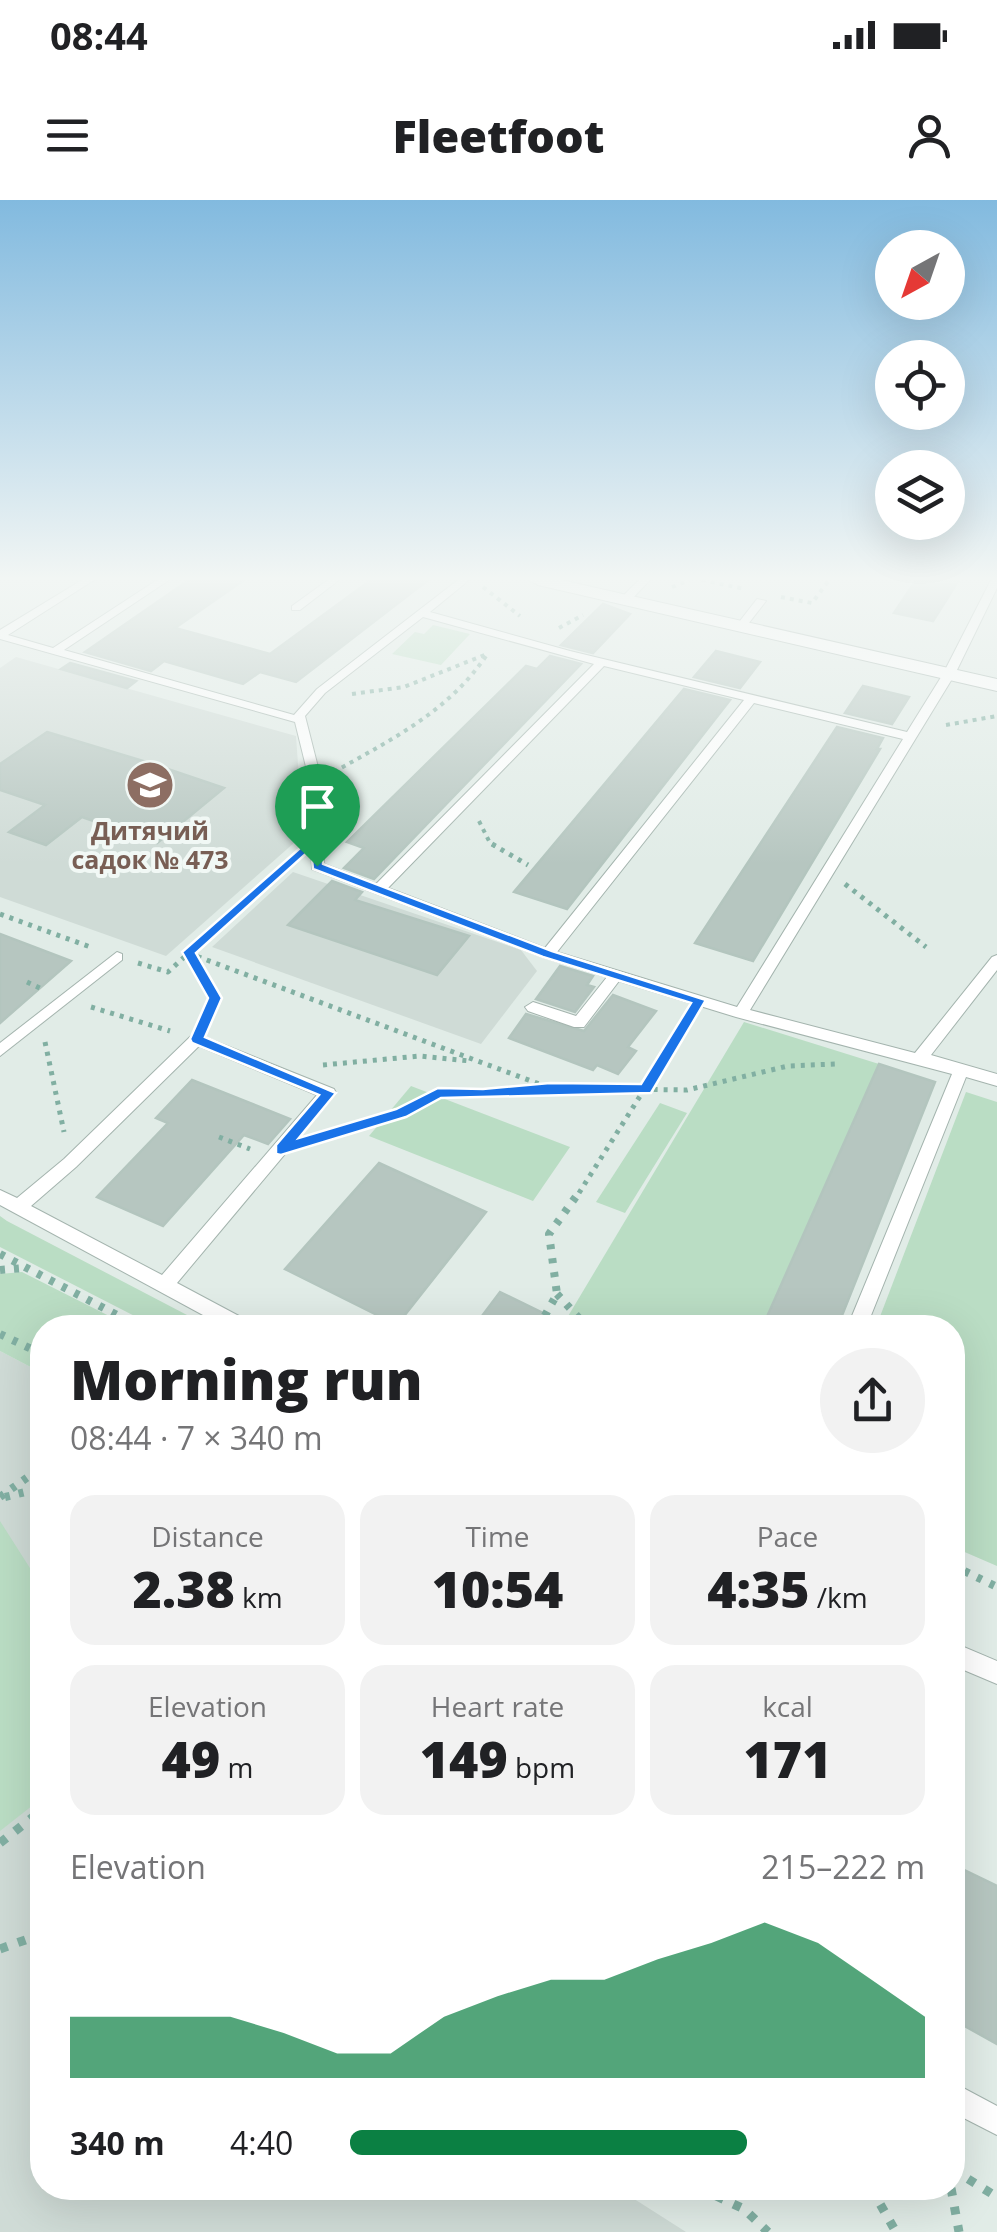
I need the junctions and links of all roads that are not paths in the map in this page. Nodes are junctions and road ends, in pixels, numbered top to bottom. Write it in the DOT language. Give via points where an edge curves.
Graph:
graph roads {
  1 [pos="949,674"];
  2 [pos="137,675"];
  3 [pos="343,675"];
  4 [pos="589,675"];
  5 [pos="655,675"];
  6 [pos="953,675"];
  7 [pos="997,685"];
  8 [pos="752,698"];
  9 [pos="300,720"];
  10 [pos="913,733"];
  11 [pos="377,891"];
  12 [pos="548,954"];
  13 [pos="117,956"];
  14 [pos="997,960"];
  15 [pos="616,975"];
  16 [pos="533,1007"];
  17 [pos="741,1013"];
  18 [pos="0,1051"];
  19 [pos="920,1058"];
  20 [pos="962,1068"];
  21 [pos="997,1080"];
  22 [pos="0,1197"];
  23 [pos="19,1206"];
  24 [pos="164,1285"];
  25 [pos="221,1315"];
  26 [pos="861,1315"];
  27 [pos="965,1659"];
  28 [pos="997,1673"];
  29 [pos="965,2104"];
  30 [pos="997,2122"];
  1 -- 10 [label="lane"];
  2 -- 9 [label="lane"];
  3 -- 9 [label="lane"];
  4 -- 11 [label="lane"];
  5 -- 8 [label="lane"];
  6 -- 7 [label="street"];
  8 -- 10 [label="lane"];
  8 -- 12 [label="lane"];
  9 -- 11 [label="lane" via="316,783 317,866"];
  10 -- 17 [label="lane"];
  11 -- 12 [label="lane"];
  12 -- 15 [label="lane"];
  13 -- 18 [label="lane"];
  14 -- 19 [label="lane"];
  15 -- 16 [label="lane" via="579,1023"];
  15 -- 17 [label="lane"];
  17 -- 19 [label="lane"];
  19 -- 20 [label="lane"];
  20 -- 21 [label="lane"];
  20 -- 26 [label="lane"];
  22 -- 23 [label="lane"];
  23 -- 24 [label="lane"];
  23 -- 24 [label="lane" via="197,1039 328,1093"];
  24 -- 25 [label="lane"];
  27 -- 28 [label="lane"];
  29 -- 30 [label="lane"];
}
